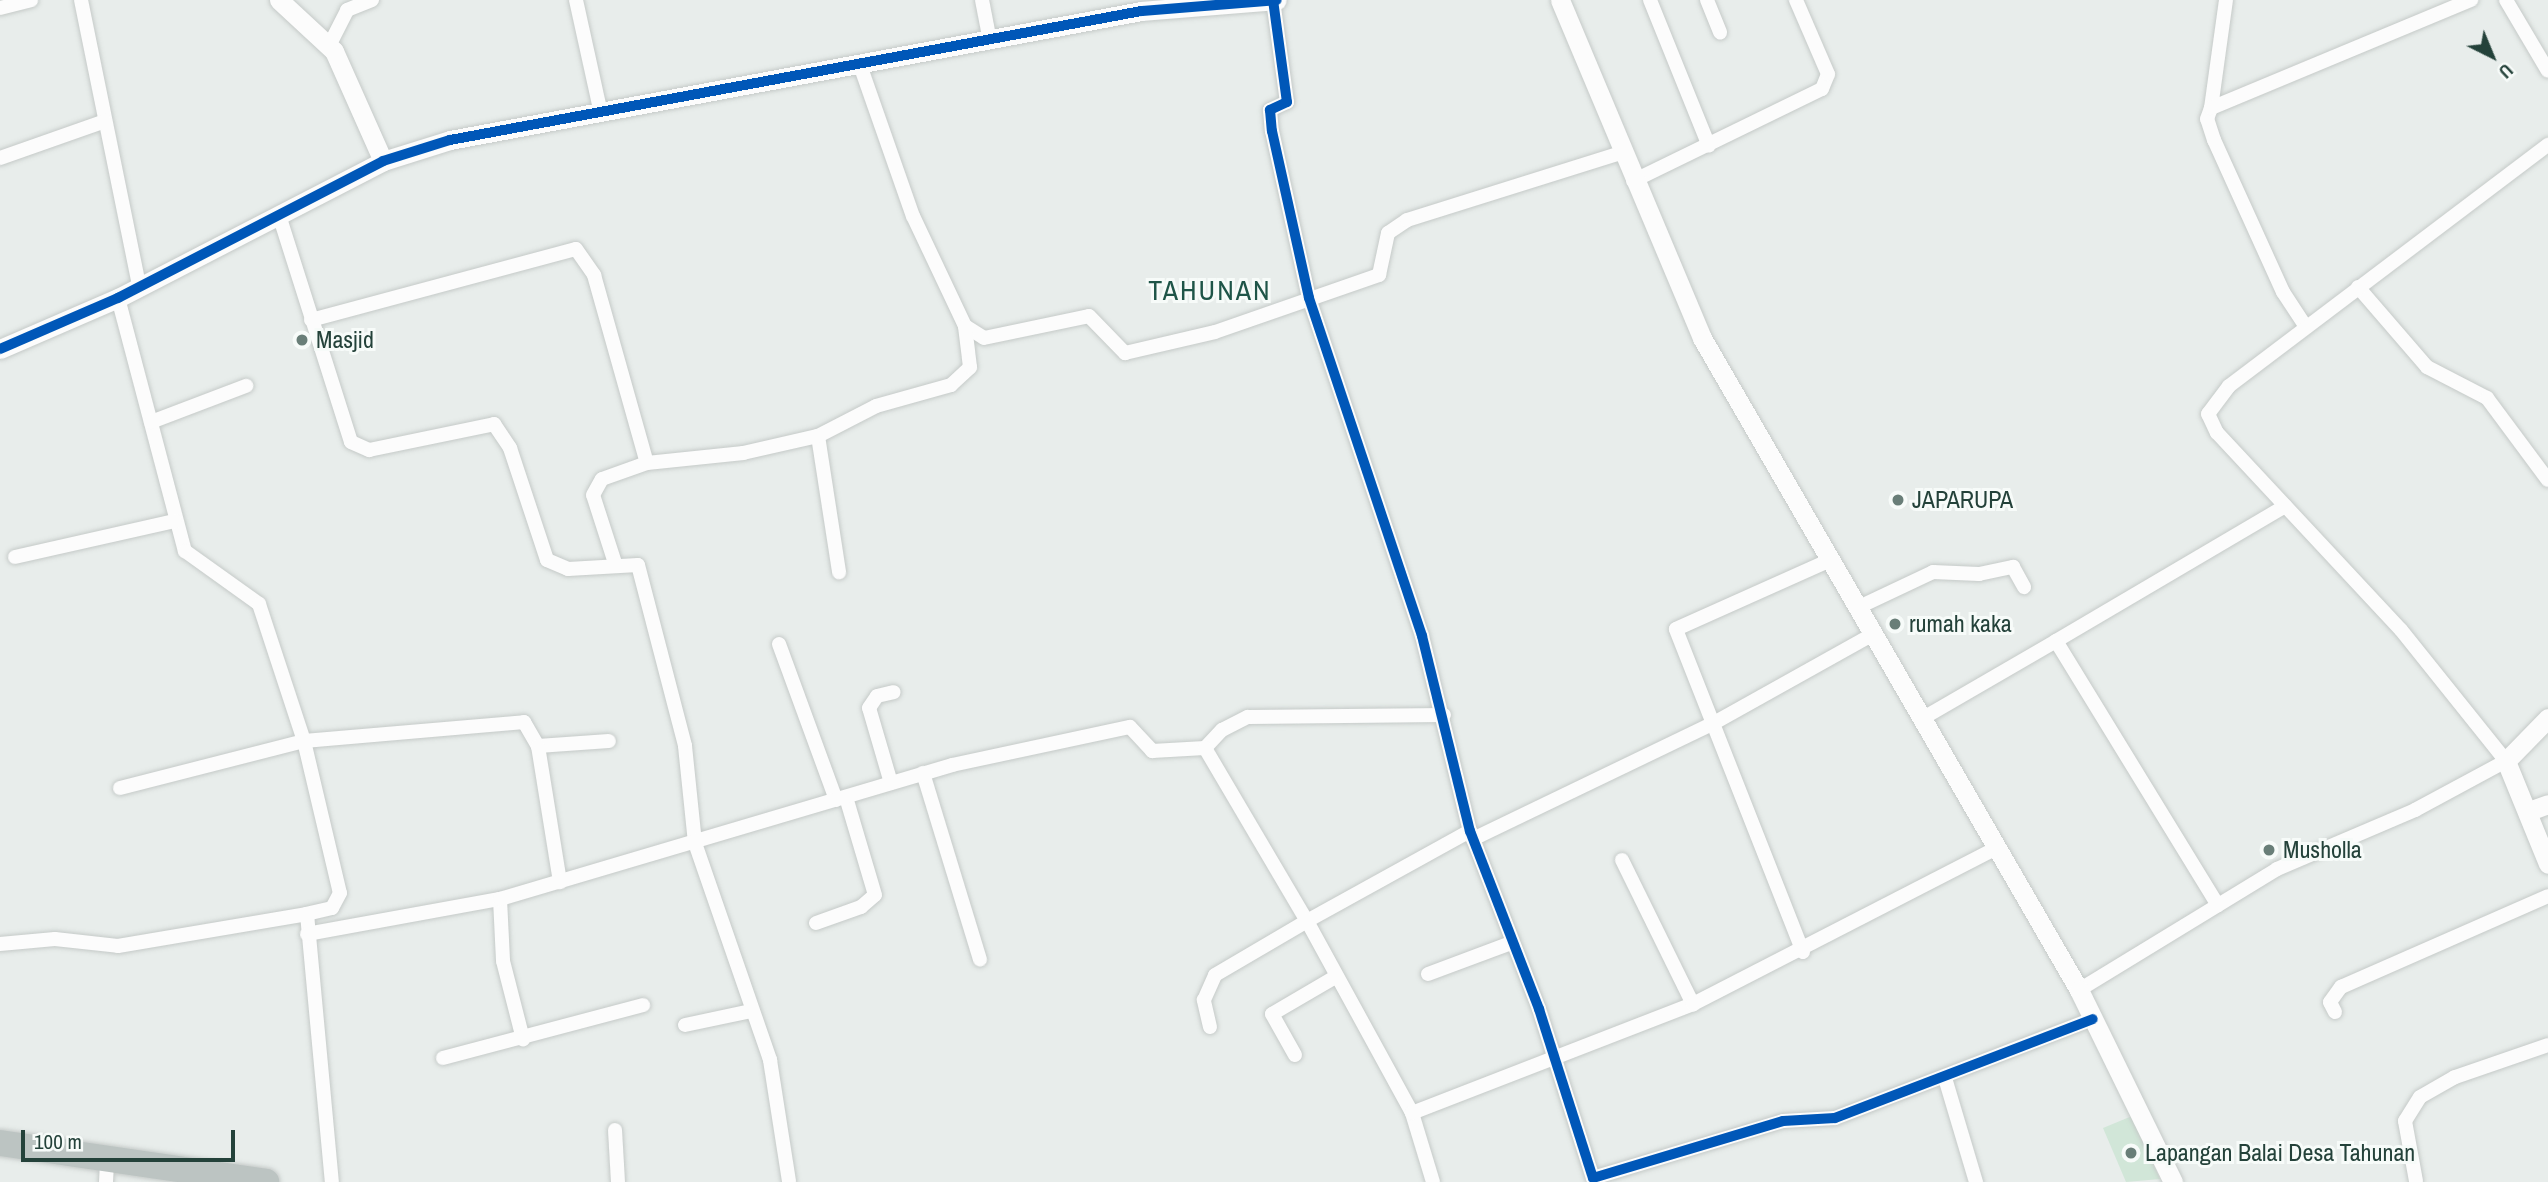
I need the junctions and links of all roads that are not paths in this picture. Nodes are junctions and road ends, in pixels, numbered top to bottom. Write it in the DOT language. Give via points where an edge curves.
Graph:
graph roads {
  1 [pos="31,0"];
  2 [pos="81,0"];
  3 [pos="279,0"];
  4 [pos="372,0"];
  5 [pos="576,0"];
  6 [pos="982,0"];
  7 [pos="1275,0"];
  8 [pos="1560,0"];
  9 [pos="1650,0"];
  10 [pos="1707,0"];
  11 [pos="1796,0"];
  12 [pos="2226,0"];
  13 [pos="2471,0"];
  14 [pos="2507,0"];
  15 [pos="0,8"];
  16 [pos="1720,33"];
  17 [pos="990,41"];
  18 [pos="330,44"];
  19 [pos="860,65"];
  20 [pos="2548,71"];
  21 [pos="2211,108"];
  22 [pos="601,114"];
  23 [pos="105,121"];
  24 [pos="2548,145"];
  25 [pos="1709,146"];
  26 [pos="1621,153"];
  27 [pos="0,158"];
  28 [pos="383,160"];
  29 [pos="1633,181"];
  30 [pos="279,215"];
  31 [pos="139,286"];
  32 [pos="2358,287"];
  33 [pos="118,298"];
  34 [pos="1309,298"];
  35 [pos="312,320"];
  36 [pos="965,326"];
  37 [pos="2306,327"];
  38 [pos="0,349"];
  39 [pos="246,386"];
  40 [pos="150,422"];
  41 [pos="817,436"];
  42 [pos="647,463"];
  43 [pos="2548,480"];
  44 [pos="2285,506"];
  45 [pos="175,521"];
  46 [pos="15,556"];
  47 [pos="1830,560"];
  48 [pos="615,563"];
  49 [pos="839,572"];
  50 [pos="2024,587"];
  51 [pos="1858,607"];
  52 [pos="1875,633"];
  53 [pos="2056,641"];
  54 [pos="779,643"];
  55 [pos="894,692"];
  56 [pos="1444,715"];
  57 [pos="1925,717"];
  58 [pos="2548,718"];
  59 [pos="1714,723"];
  60 [pos="304,741"];
  61 [pos="609,741"];
  62 [pos="538,746"];
  63 [pos="1205,748"];
  64 [pos="2506,761"];
  65 [pos="923,773"];
  66 [pos="891,783"];
  67 [pos="120,788"];
  68 [pos="841,798"];
  69 [pos="2548,804"];
  70 [pos="2529,811"];
  71 [pos="1472,835"];
  72 [pos="695,843"];
  73 [pos="1998,847"];
  74 [pos="1622,860"];
  75 [pos="2548,864"];
  76 [pos="560,882"];
  77 [pos="2548,896"];
  78 [pos="500,899"];
  79 [pos="2218,905"];
  80 [pos="307,914"];
  81 [pos="1307,921"];
  82 [pos="816,923"];
  83 [pos="307,934"];
  84 [pos="1511,943"];
  85 [pos="0,944"];
  86 [pos="1803,952"];
  87 [pos="980,959"];
  88 [pos="1428,974"];
  89 [pos="1337,976"];
  90 [pos="2079,990"];
  91 [pos="1693,1004"];
  92 [pos="643,1005"];
  93 [pos="751,1011"];
  94 [pos="2335,1012"];
  95 [pos="2093,1019"];
  96 [pos="685,1025"];
  97 [pos="1210,1027"];
  98 [pos="523,1039"];
  99 [pos="2548,1045"];
  100 [pos="1295,1055"];
  101 [pos="1555,1056"];
  102 [pos="443,1058"];
  103 [pos="1945,1078"];
  104 [pos="1412,1113"];
  105 [pos="615,1130"];
  106 [pos="0,1143"];
  107 [pos="106,1171"];
  108 [pos="194,1177"];
  109 [pos="2416,1181"];
  110 [pos="267,1182"];
  111 [pos="332,1182"];
  112 [pos="618,1182"];
  113 [pos="789,1182"];
  114 [pos="1433,1182"];
  115 [pos="1976,1182"];
  116 [pos="2173,1182"];
  1 -- 15 [label="street"];
  2 -- 23 [label="street"];
  3 -- 18 [label="street"];
  4 -- 18 [label="street" via="342,15"];
  5 -- 22 [label="street"];
  6 -- 17 [label="street"];
  7 -- 17 [label="street" via="1141,12"];
  7 -- 34 [label="street" via="1287,102 1270,110 1272,131"];
  8 -- 26 [label="street"];
  9 -- 25 [label="street"];
  10 -- 16 [label="street"];
  11 -- 25 [label="street" via="1828,74 1826,83"];
  12 -- 21 [label="street"];
  13 -- 21 [label="street"];
  14 -- 20 [label="street"];
  17 -- 19 [label="street"];
  18 -- 28 [label="street"];
  19 -- 22 [label="street"];
  19 -- 36 [label="street" via="913,216"];
  21 -- 37 [label="street" via="2207,119 2214,140 2283,292"];
  22 -- 28 [label="street" via="483,133"];
  23 -- 27 [label="street"];
  23 -- 31 [label="street"];
  24 -- 32 [label="street"];
  25 -- 29 [label="street"];
  26 -- 29 [label="street"];
  26 -- 34 [label="street" via="1395,226 1379,275"];
  28 -- 30 [label="street"];
  29 -- 47 [label="street" via="1702,338"];
  30 -- 31 [label="street"];
  30 -- 35 [label="street"];
  31 -- 33 [label="street"];
  32 -- 37 [label="street"];
  32 -- 43 [label="street" via="2427,367 2487,398"];
  33 -- 38 [label="street"];
  33 -- 40 [label="street"];
  34 -- 36 [label="street" via="1215,332 1125,353 1089,316 984,338"];
  34 -- 56 [label="street"];
  35 -- 42 [label="street" via="576,250 594,275"];
  35 -- 48 [label="street" via="345,430 358,448 494,424 510,448 547,560 568,569"];
  36 -- 41 [label="street" via="970,367 962,380 876,406"];
  37 -- 44 [label="street" via="2228,386 2208,414 2217,433"];
  39 -- 40 [label="street"];
  40 -- 45 [label="street"];
  41 -- 42 [label="street" via="743,453"];
  41 -- 49 [label="street"];
  42 -- 48 [label="street" via="594,485"];
  44 -- 53 [label="street"];
  44 -- 64 [label="street" via="2401,630"];
  45 -- 46 [label="street"];
  45 -- 60 [label="street" via="190,559 259,604"];
  47 -- 51 [label="street"];
  47 -- 59 [label="street" via="1679,626"];
  48 -- 72 [label="street" via="635,563 640,574 685,746"];
  50 -- 51 [label="street" via="2013,567 1979,574 1933,572"];
  51 -- 52 [label="street"];
  52 -- 57 [label="street"];
  52 -- 59 [label="street"];
  53 -- 57 [label="street"];
  53 -- 79 [label="street"];
  54 -- 68 [label="street"];
  55 -- 66 [label="street" via="877,696 869,708"];
  56 -- 63 [label="street" via="1248,717 1222,730"];
  56 -- 71 [label="street"];
  57 -- 73 [label="street"];
  58 -- 64 [label="street"];
  59 -- 71 [label="street"];
  59 -- 86 [label="street"];
  60 -- 62 [label="street" via="515,721 533,730"];
  60 -- 67 [label="street"];
  60 -- 80 [label="street" via="341,899"];
  61 -- 62 [label="street"];
  62 -- 76 [label="street"];
  63 -- 65 [label="street" via="1152,751 1130,727"];
  63 -- 81 [label="street"];
  64 -- 70 [label="street"];
  64 -- 79 [label="street" via="2416,810 2277,869"];
  65 -- 66 [label="street"];
  65 -- 87 [label="street"];
  66 -- 68 [label="street"];
  68 -- 72 [label="street"];
  68 -- 82 [label="street" via="875,895 861,907"];
  69 -- 70 [label="street"];
  70 -- 75 [label="street"];
  71 -- 81 [label="street"];
  71 -- 84 [label="street"];
  72 -- 76 [label="street"];
  72 -- 93 [label="street"];
  73 -- 86 [label="street"];
  73 -- 90 [label="street"];
  74 -- 91 [label="street"];
  76 -- 78 [label="street"];
  77 -- 94 [label="street" via="2341,987 2330,1002"];
  78 -- 83 [label="street"];
  78 -- 98 [label="street" via="503,961"];
  79 -- 90 [label="street"];
  80 -- 83 [label="street"];
  80 -- 85 [label="street" via="118,946 55,939"];
  81 -- 89 [label="street"];
  81 -- 97 [label="street" via="1215,975 1204,1000"];
  83 -- 111 [label="street"];
  84 -- 88 [label="street"];
  84 -- 101 [label="street"];
  86 -- 91 [label="street"];
  89 -- 100 [label="street" via="1272,1014"];
  89 -- 104 [label="street"];
  90 -- 95 [label="street"];
  91 -- 101 [label="street"];
  92 -- 98 [label="street"];
  93 -- 96 [label="street"];
  93 -- 113 [label="street" via="770,1060"];
  95 -- 103 [label="street"];
  95 -- 116 [label="street"];
  98 -- 102 [label="street"];
  99 -- 109 [label="street" via="2455,1077 2420,1097 2405,1121"];
  101 -- 103 [label="street" via="1593,1178 1783,1121 1821,1122"];
  101 -- 104 [label="street"];
  103 -- 115 [label="street"];
  104 -- 114 [label="street"];
  105 -- 112 [label="street"];
  106 -- 107 [label="highway"];
  107 -- 108 [label="highway"];
  108 -- 110 [label="highway"];
}
